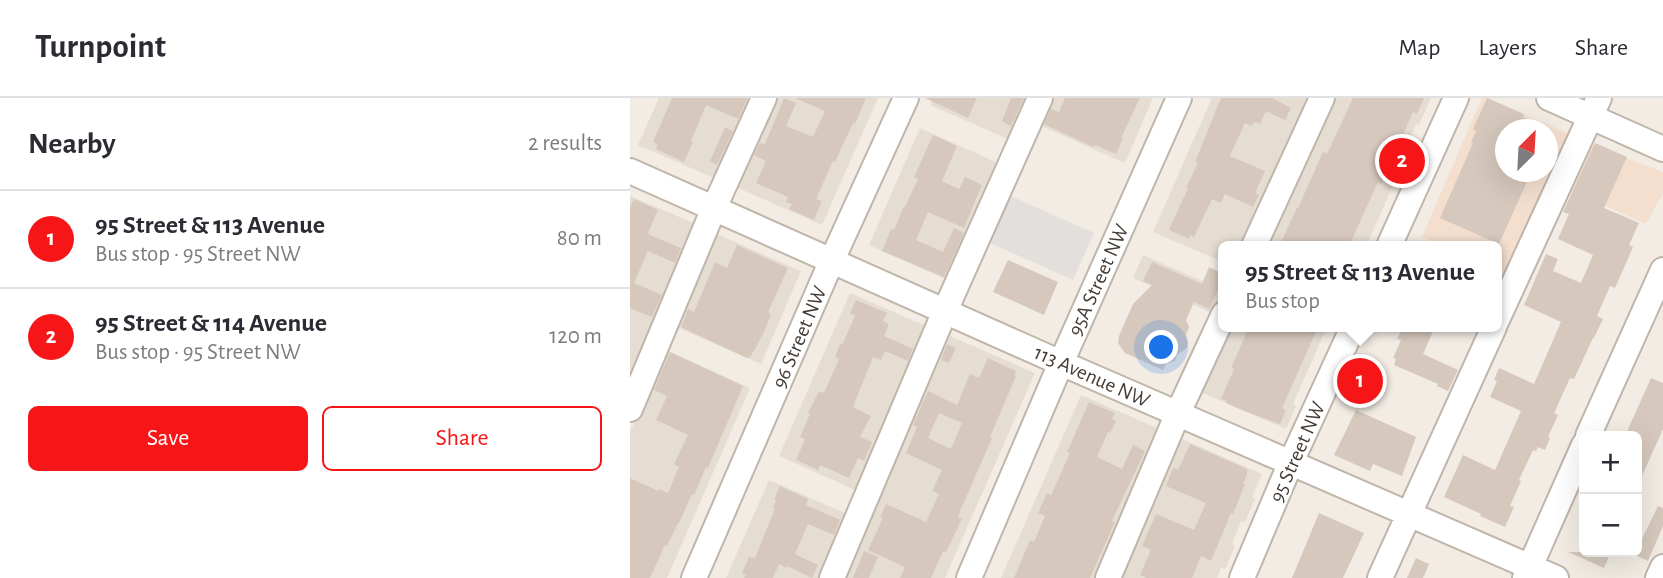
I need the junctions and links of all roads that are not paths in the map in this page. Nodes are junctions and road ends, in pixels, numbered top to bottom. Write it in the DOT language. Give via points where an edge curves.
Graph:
graph roads {
  1 [pos="764,98"];
  2 [pos="906,98"];
  3 [pos="1041,98"];
  4 [pos="1179,98"];
  5 [pos="1322,98"];
  6 [pos="1456,98"];
  7 [pos="1549,98"];
  8 [pos="1595,107"];
  9 [pos="1663,149"];
  10 [pos="630,171"];
  11 [pos="714,208"];
  12 [pos="1256,241"];
  13 [pos="1391,241"];
  14 [pos="832,261"];
  15 [pos="1663,270"];
  16 [pos="1502,309"];
  17 [pos="945,311"];
  18 [pos="1218,325"];
  19 [pos="1351,332"];
  20 [pos="1492,332"];
  21 [pos="1061,363"];
  22 [pos="630,408"];
  23 [pos="1178,413"];
  24 [pos="1590,431"];
  25 [pos="1579,456"];
  26 [pos="1292,462"];
  27 [pos="1408,513"];
  28 [pos="1663,567"];
  29 [pos="1527,572"];
  30 [pos="694,578"];
  31 [pos="832,578"];
  32 [pos="969,578"];
  33 [pos="1108,578"];
  34 [pos="1242,578"];
  35 [pos="1380,578"];
  36 [pos="1556,578"];
  37 [pos="1658,578"];
  1 -- 11 [label="street"];
  2 -- 14 [label="street, 96 Street NW"];
  3 -- 17 [label="street"];
  4 -- 21 [label="street, 95A Street NW"];
  5 -- 12 [label="street"];
  6 -- 13 [label="street"];
  7 -- 8 [label="street"];
  8 -- 9 [label="street"];
  8 -- 16 [label="street"];
  10 -- 11 [label="street, 113 Avenue NW"];
  11 -- 14 [label="street, 113 Avenue NW"];
  11 -- 22 [label="street"];
  14 -- 17 [label="street, 113 Avenue NW"];
  14 -- 30 [label="street, 96 Street NW"];
  15 -- 24 [label="street"];
  17 -- 21 [label="street, 113 Avenue NW"];
  17 -- 31 [label="street"];
  18 -- 23 [label="street"];
  19 -- 26 [label="street, 95 Street NW"];
  20 -- 27 [label="street"];
  21 -- 23 [label="street, 113 Avenue NW"];
  21 -- 32 [label="street, 95A Street NW"];
  23 -- 26 [label="street, 113 Avenue NW"];
  23 -- 33 [label="street"];
  25 -- 29 [label="street"];
  26 -- 27 [label="street, 113 Avenue NW"];
  26 -- 34 [label="street, 95 Street NW"];
  27 -- 29 [label="street, 113 Avenue NW"];
  27 -- 35 [label="street"];
  28 -- 37 [label="street"];
  29 -- 36 [label="street, 113 Avenue NW"];
}
